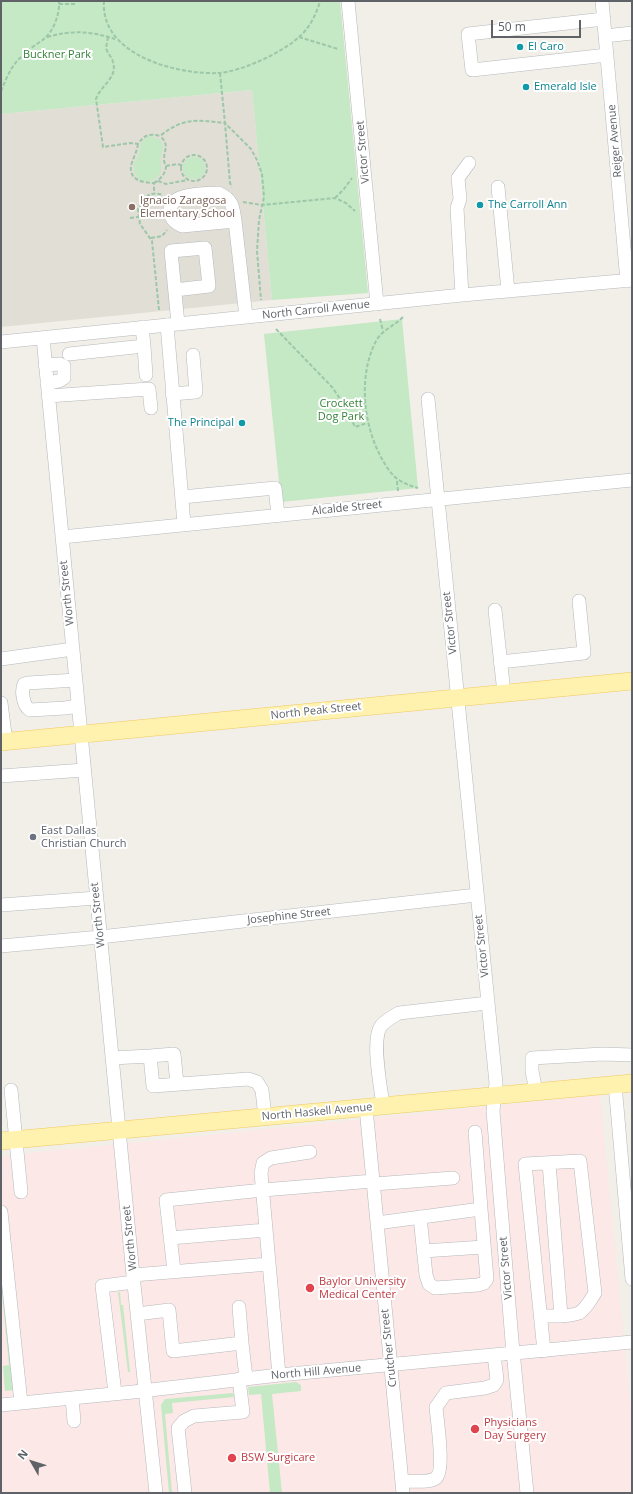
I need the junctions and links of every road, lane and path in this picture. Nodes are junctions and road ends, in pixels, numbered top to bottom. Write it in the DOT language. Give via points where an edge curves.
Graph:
graph roads {
  1 [pos="104,1"];
  2 [pos="320,1"];
  3 [pos="348,1"];
  4 [pos="602,1"];
  5 [pos="59,2"];
  6 [pos="76,4"];
  7 [pos="604,19"];
  8 [pos="632,33"];
  9 [pos="605,36"];
  10 [pos="46,37"];
  11 [pos="108,37"];
  12 [pos="299,37"];
  13 [pos="116,39"];
  14 [pos="338,49"];
  15 [pos="607,55"];
  16 [pos="220,73"];
  17 [pos="1,91"];
  18 [pos="225,123"];
  19 [pos="160,136"];
  20 [pos="138,144"];
  21 [pos="469,163"];
  22 [pos="166,166"];
  23 [pos="181,166"];
  24 [pos="352,178"];
  25 [pos="188,180"];
  26 [pos="158,181"];
  27 [pos="154,183"];
  28 [pos="498,187"];
  29 [pos="234,190"];
  30 [pos="154,193"];
  31 [pos="166,197"];
  32 [pos="240,198"];
  33 [pos="334,198"];
  34 [pos="262,205"];
  35 [pos="208,210"];
  36 [pos="355,211"];
  37 [pos="178,212"];
  38 [pos="161,213"];
  39 [pos="138,216"];
  40 [pos="130,218"];
  41 [pos="235,221"];
  42 [pos="629,281"];
  43 [pos="175,290"];
  44 [pos="508,291"];
  45 [pos="462,296"];
  46 [pos="261,300"];
  47 [pos="377,304"];
  48 [pos="159,310"];
  49 [pos="246,317"];
  50 [pos="403,317"];
  51 [pos="380,319"];
  52 [pos="172,324"];
  53 [pos="142,327"];
  54 [pos="276,329"];
  55 [pos="383,331"];
  56 [pos="68,335"];
  57 [pos="43,338"];
  58 [pos="1,342"];
  59 [pos="144,346"];
  60 [pos="193,355"];
  61 [pos="67,360"];
  62 [pos="45,365"];
  63 [pos="146,376"];
  64 [pos="47,383"];
  65 [pos="172,394"];
  66 [pos="48,396"];
  67 [pos="428,399"];
  68 [pos="365,403"];
  69 [pos="345,406"];
  70 [pos="151,408"];
  71 [pos="367,424"];
  72 [pos="398,480"];
  73 [pos="632,480"];
  74 [pos="420,489"];
  75 [pos="398,491"];
  76 [pos="182,497"];
  77 [pos="438,500"];
  78 [pos="278,515"];
  79 [pos="184,524"];
  80 [pos="62,537"];
  81 [pos="579,602"];
  82 [pos="495,610"];
  83 [pos="73,649"];
  84 [pos="1,659"];
  85 [pos="500,662"];
  86 [pos="76,680"];
  87 [pos="632,681"];
  88 [pos="504,693"];
  89 [pos="458,698"];
  90 [pos="1,703"];
  91 [pos="78,706"];
  92 [pos="81,735"];
  93 [pos="4,742"];
  94 [pos="84,770"];
  95 [pos="1,776"];
  96 [pos="477,895"];
  97 [pos="97,898"];
  98 [pos="1,905"];
  99 [pos="100,937"];
  100 [pos="1,943"];
  101 [pos="488,1003"];
  102 [pos="632,1055"];
  103 [pos="150,1056"];
  104 [pos="112,1058"];
  105 [pos="632,1083"];
  106 [pos="177,1084"];
  107 [pos="615,1084"];
  108 [pos="11,1090"];
  109 [pos="536,1092"];
  110 [pos="494,1095"];
  111 [pos="375,1107"];
  112 [pos="265,1117"];
  113 [pos="119,1131"];
  114 [pos="475,1132"];
  115 [pos="8,1140"];
  116 [pos="310,1152"];
  117 [pos="549,1163"];
  118 [pos="453,1178"];
  119 [pos="374,1183"];
  120 [pos="263,1190"];
  121 [pos="628,1191"];
  122 [pos="21,1192"];
  123 [pos="481,1209"];
  124 [pos="1,1212"];
  125 [pos="420,1217"];
  126 [pos="377,1223"];
  127 [pos="266,1230"];
  128 [pos="170,1238"];
  129 [pos="484,1247"];
  130 [pos="423,1251"];
  131 [pos="269,1264"];
  132 [pos="174,1271"];
  133 [pos="632,1272"];
  134 [pos="134,1278"];
  135 [pos="239,1308"];
  136 [pos="137,1314"];
  137 [pos="541,1316"];
  138 [pos="561,1316"];
  139 [pos="632,1342"];
  140 [pos="242,1343"];
  141 [pos="544,1350"];
  142 [pos="514,1353"];
  143 [pos="494,1355"];
  144 [pos="391,1365"];
  145 [pos="279,1375"];
  146 [pos="243,1378"];
  147 [pos="145,1390"];
  148 [pos="115,1393"];
  149 [pos="68,1398"];
  150 [pos="21,1403"];
  151 [pos="1,1405"];
  152 [pos="70,1422"];
  153 [pos="403,1487"];
  154 [pos="156,1493"];
  155 [pos="185,1493"];
  156 [pos="527,1493"];
  1 -- 13 [label="path" via="103,11"];
  2 -- 12 [label="path" via="315,14"];
  3 -- 47 [label="street, Victor Street"];
  4 -- 7 [label="street, Reiger Avenue"];
  5 -- 6 [label="path"];
  5 -- 10 [label="path" via="58,15"];
  7 -- 9 [label="street, Reiger Avenue"];
  7 -- 15 [label="street" via="468,34 472,70"];
  8 -- 9 [label="street"];
  9 -- 15 [label="street, Reiger Avenue"];
  10 -- 11 [label="path" via="77,31"];
  10 -- 17 [label="path" via="20,57 7,76"];
  11 -- 13 [label="path"];
  11 -- 20 [label="path" via="106,48 114,62 113,71 109,82 96,99 103,147"];
  12 -- 14 [label="path"];
  12 -- 16 [label="path" via="260,61"];
  13 -- 16 [label="path" via="143,58 160,64 181,70"];
  15 -- 42 [label="street, Reiger Avenue"];
  16 -- 18 [label="path"];
  18 -- 19 [label="path" via="197,120 185,122"];
  18 -- 29 [label="path" via="230,183"];
  18 -- 34 [label="path" via="246,144 257,160 264,186"];
  19 -- 20 [label="path" via="147,135"];
  19 -- 22 [label="path" via="167,147 164,157"];
  20 -- 27 [label="path" via="131,170 138,181"];
  21 -- 45 [label="street" via="458,178 460,199 457,208"];
  22 -- 23 [label="path"];
  22 -- 26 [label="path"];
  23 -- 25 [label="path" via="182,174"];
  23 -- 25 [label="path" via="185,158 193,155 201,157 206,164 206,172 201,179"];
  24 -- 33 [label="path"];
  25 -- 26 [label="path" via="166,184"];
  26 -- 27 [label="path"];
  27 -- 30 [label="path"];
  28 -- 44 [label="street"];
  30 -- 31 [label="path"];
  30 -- 39 [label="path" via="147,196 141,204"];
  32 -- 34 [label="path" via="243,202"];
  33 -- 34 [label="path"];
  33 -- 36 [label="path" via="346,203"];
  34 -- 46 [label="path" via="257,233"];
  35 -- 37 [label="path"];
  38 -- 39 [label="path"];
  39 -- 40 [label="path"];
  39 -- 48 [label="path" via="142,229 152,241"];
  41 -- 41 [label="street" via="233,206 226,197 218,194 179,198 174,202 170,213 173,220 182,226"];
  41 -- 49 [label="street"];
  42 -- 44 [label="street, North Carroll Avenue"];
  43 -- 52 [label="street"];
  44 -- 45 [label="street, North Carroll Avenue"];
  45 -- 47 [label="street, North Carroll Avenue"];
  47 -- 49 [label="street, North Carroll Avenue"];
  49 -- 52 [label="street, North Carroll Avenue"];
  50 -- 55 [label="path"];
  51 -- 55 [label="path"];
  52 -- 53 [label="street, North Carroll Avenue"];
  52 -- 65 [label="street"];
  53 -- 56 [label="street, North Carroll Avenue"];
  53 -- 59 [label="street"];
  54 -- 69 [label="path" via="332,387"];
  55 -- 68 [label="path" via="371,350"];
  56 -- 57 [label="street, North Carroll Avenue"];
  56 -- 61 [label="street"];
  57 -- 58 [label="street, North Carroll Avenue"];
  57 -- 62 [label="street, Worth Street"];
  59 -- 61 [label="street"];
  59 -- 63 [label="street"];
  60 -- 65 [label="street" via="196,392"];
  61 -- 62 [label="street" via="60,364"];
  61 -- 64 [label="street" via="64,378"];
  62 -- 64 [label="street, Worth Street"];
  64 -- 66 [label="street, Worth Street"];
  65 -- 76 [label="street"];
  66 -- 70 [label="street" via="148,389"];
  66 -- 80 [label="street, Worth Street"];
  67 -- 77 [label="street, Victor Street"];
  68 -- 69 [label="path"];
  68 -- 71 [label="path"];
  69 -- 71 [label="path" via="355,427"];
  71 -- 72 [label="path" via="379,454"];
  72 -- 74 [label="path"];
  72 -- 75 [label="path"];
  73 -- 77 [label="street, Alcalde Street"];
  76 -- 78 [label="street" via="275,488"];
  76 -- 79 [label="street"];
  77 -- 78 [label="street, Alcalde Street"];
  77 -- 89 [label="street, Victor Street"];
  78 -- 79 [label="street, Alcalde Street"];
  79 -- 80 [label="street, Alcalde Street"];
  80 -- 83 [label="street, Worth Street"];
  81 -- 85 [label="street" via="584,653"];
  82 -- 85 [label="street"];
  83 -- 84 [label="street"];
  83 -- 86 [label="street, Worth Street"];
  85 -- 88 [label="street"];
  86 -- 91 [label="street, Worth Street"];
  86 -- 91 [label="street" via="28,683 24,684 23,688 25,705 30,710"];
  87 -- 88 [label="main road, North Peak Street"];
  88 -- 89 [label="main road, North Peak Street"];
  89 -- 92 [label="main road, North Peak Street"];
  89 -- 96 [label="street, Victor Street"];
  90 -- 93 [label="street"];
  91 -- 92 [label="street, Worth Street"];
  92 -- 93 [label="main road, North Peak Street"];
  92 -- 94 [label="street, Worth Street"];
  94 -- 95 [label="street"];
  94 -- 97 [label="street, Worth Street"];
  96 -- 99 [label="street, Josephine Street"];
  96 -- 101 [label="street, Victor Street"];
  97 -- 98 [label="street"];
  97 -- 99 [label="street, Worth Street"];
  99 -- 100 [label="street, Josephine Street"];
  99 -- 104 [label="street, Worth Street"];
  101 -- 110 [label="street, Victor Street" via="496,1083"];
  101 -- 111 [label="street, Crutcher Street" via="398,1013 388,1019 380,1027 376,1042"];
  102 -- 109 [label="street" via="532,1058"];
  103 -- 104 [label="street"];
  103 -- 106 [label="street" via="153,1086"];
  103 -- 106 [label="street" via="174,1054"];
  104 -- 113 [label="street, Worth Street"];
  105 -- 107 [label="main road, North Haskell Avenue"];
  106 -- 112 [label="street" via="248,1080 257,1082 262,1090"];
  107 -- 109 [label="main road, North Haskell Avenue"];
  107 -- 121 [label="street"];
  108 -- 115 [label="street"];
  109 -- 110 [label="main road, North Haskell Avenue"];
  110 -- 111 [label="main road, North Haskell Avenue"];
  110 -- 142 [label="street, Victor Street" via="493,1111"];
  111 -- 112 [label="main road, North Haskell Avenue"];
  111 -- 119 [label="street, Crutcher Street"];
  112 -- 113 [label="main road, North Haskell Avenue"];
  113 -- 115 [label="main road, North Haskell Avenue"];
  113 -- 134 [label="street, Worth Street"];
  114 -- 123 [label="street"];
  115 -- 122 [label="street"];
  116 -- 120 [label="street" via="271,1158 263,1163"];
  117 -- 137 [label="street" via="525,1164"];
  117 -- 138 [label="street"];
  117 -- 138 [label="street" via="580,1161 595,1293 579,1313"];
  118 -- 119 [label="street"];
  119 -- 120 [label="street"];
  119 -- 126 [label="street, Crutcher Street"];
  120 -- 127 [label="street"];
  120 -- 128 [label="street" via="166,1200"];
  121 -- 133 [label="street"];
  123 -- 125 [label="street"];
  123 -- 129 [label="street"];
  124 -- 150 [label="street"];
  125 -- 126 [label="street"];
  125 -- 130 [label="street"];
  126 -- 144 [label="street, Crutcher Street"];
  127 -- 128 [label="street"];
  127 -- 131 [label="street"];
  128 -- 132 [label="street"];
  129 -- 130 [label="street"];
  129 -- 130 [label="street" via="487,1279 484,1283 434,1288 429,1284 426,1275"];
  131 -- 132 [label="street"];
  131 -- 145 [label="street"];
  132 -- 134 [label="street"];
  134 -- 136 [label="street, Worth Street"];
  134 -- 148 [label="street" via="102,1286"];
  135 -- 140 [label="street"];
  136 -- 140 [label="street" via="169,1310 173,1351"];
  136 -- 147 [label="street, Worth Street"];
  137 -- 138 [label="street"];
  137 -- 141 [label="street"];
  139 -- 141 [label="street, North Hill Avenue"];
  140 -- 146 [label="street"];
  141 -- 142 [label="street, North Hill Avenue"];
  142 -- 143 [label="street, North Hill Avenue"];
  142 -- 156 [label="street, Victor Street"];
  143 -- 144 [label="street, North Hill Avenue"];
  143 -- 153 [label="street" via="497,1380 494,1385 446,1393 439,1400 436,1407 441,1462 437,1478"];
  144 -- 145 [label="street, North Hill Avenue"];
  144 -- 153 [label="street, Crutcher Street"];
  145 -- 146 [label="street, North Hill Avenue"];
  146 -- 147 [label="street, North Hill Avenue"];
  146 -- 155 [label="street" via="243,1412 194,1416 178,1428"];
  147 -- 148 [label="street, North Hill Avenue"];
  147 -- 154 [label="street, Worth Street"];
  148 -- 149 [label="street, North Hill Avenue"];
  149 -- 150 [label="street, North Hill Avenue"];
  149 -- 152 [label="street"];
  150 -- 151 [label="street, North Hill Avenue"];
}
